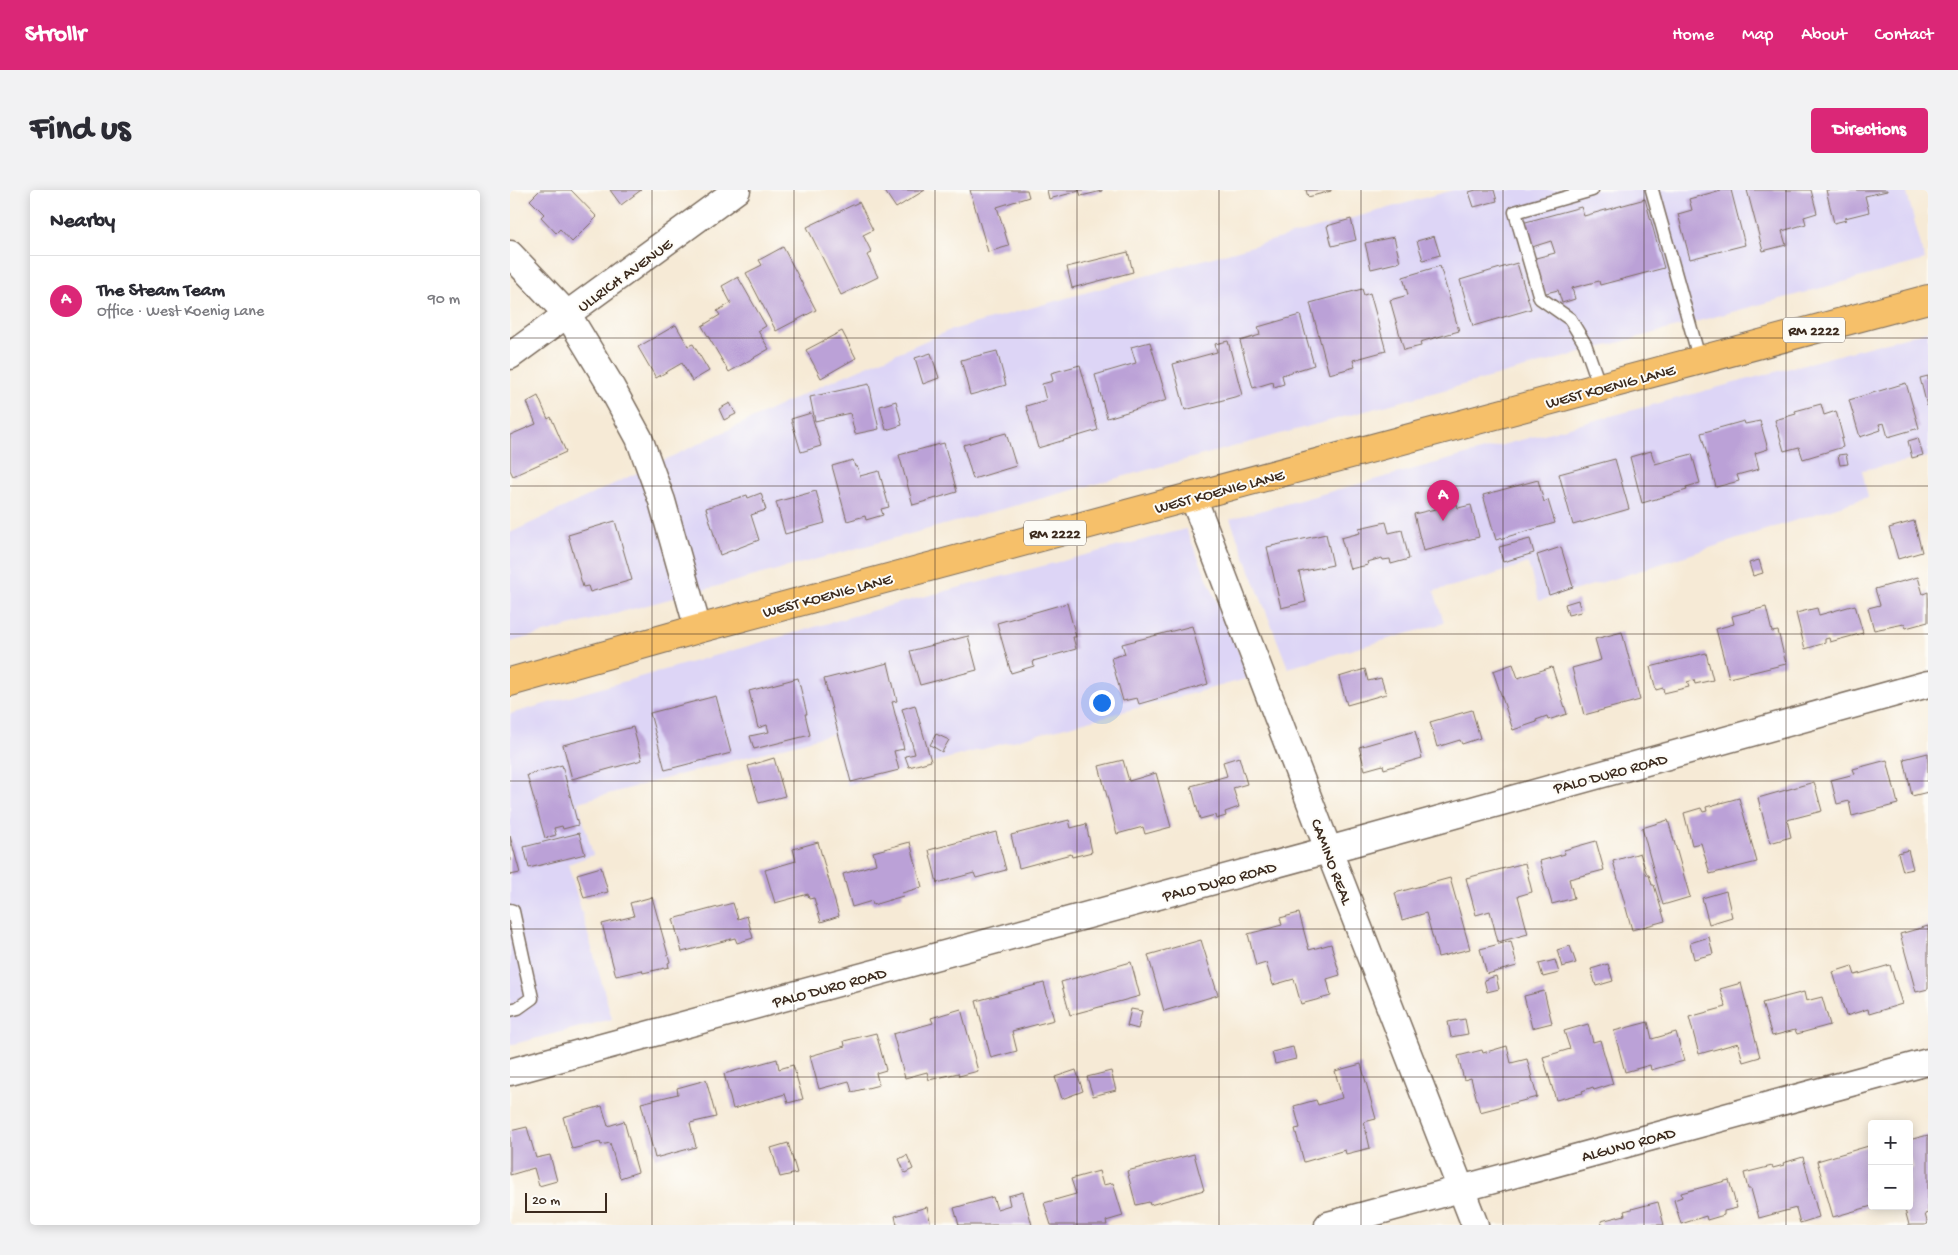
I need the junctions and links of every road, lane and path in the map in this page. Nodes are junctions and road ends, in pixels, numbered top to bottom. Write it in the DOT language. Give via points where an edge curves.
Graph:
graph roads {
  1 [pos="737,190"];
  2 [pos="1592,190"];
  3 [pos="1652,190"];
  4 [pos="510,254"];
  5 [pos="1928,299"];
  6 [pos="568,315"];
  7 [pos="510,356"];
  8 [pos="1700,360"];
  9 [pos="1600,387"];
  10 [pos="1192,497"];
  11 [pos="698,628"];
  12 [pos="510,682"];
  13 [pos="1928,684"];
  14 [pos="1328,850"];
  15 [pos="510,910"];
  16 [pos="510,1010"];
  17 [pos="1928,1062"];
  18 [pos="510,1072"];
  19 [pos="1461,1189"];
  20 [pos="1328,1225"];
  21 [pos="1475,1225"];
  1 -- 6 [label="street, ULLRICH AVENUE"];
  2 -- 9 [label="lane" via="1515,212 1540,298 1570,319 1585,344"];
  3 -- 8 [label="lane"];
  4 -- 6 [label="street"];
  5 -- 8 [label="main road, WEST KOENIG LANE / RM 2222"];
  6 -- 7 [label="street, ULLRICH AVENUE"];
  6 -- 11 [label="street" via="639,438 662,501"];
  8 -- 9 [label="main road, WEST KOENIG LANE / RM 2222"];
  9 -- 10 [label="main road, WEST KOENIG LANE / RM 2222"];
  10 -- 11 [label="main road, WEST KOENIG LANE / RM 2222"];
  10 -- 14 [label="street, CAMINO REAL"];
  11 -- 12 [label="main road, WEST KOENIG LANE / RM 2222"];
  13 -- 14 [label="street, PALO DURO ROAD"];
  14 -- 18 [label="street, PALO DURO ROAD"];
  14 -- 19 [label="street, CAMINO REAL"];
  15 -- 16 [label="lane" via="513,911 532,998"];
  17 -- 19 [label="street, ALGUNO ROAD"];
  19 -- 20 [label="street, ALGUNO ROAD"];
  19 -- 21 [label="street, CAMINO REAL"];
}
